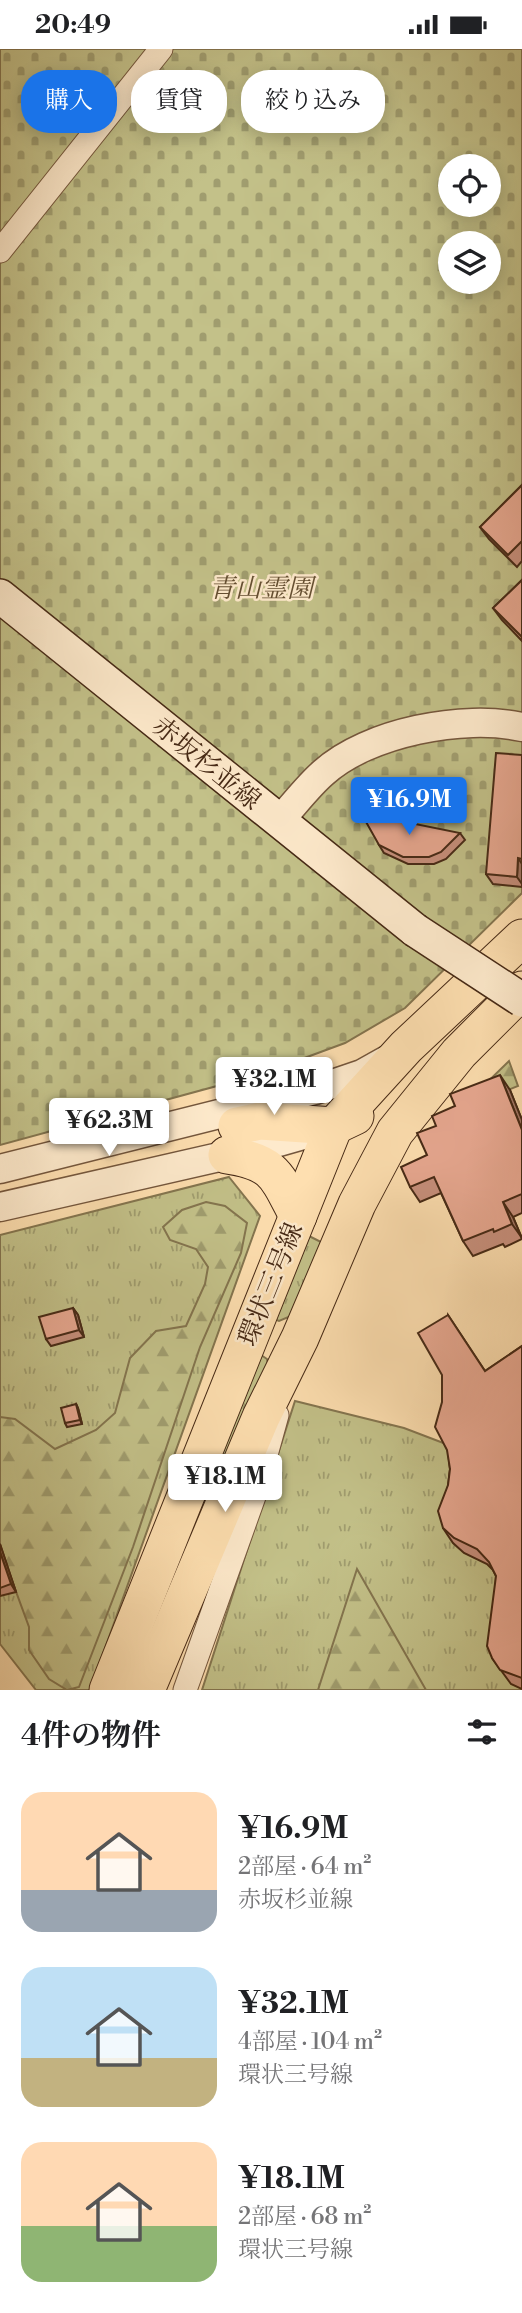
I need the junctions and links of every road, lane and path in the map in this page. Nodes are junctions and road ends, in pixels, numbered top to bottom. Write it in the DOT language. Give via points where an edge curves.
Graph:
graph roads {
  1 [pos="161,49"];
  2 [pos="0,251"];
  3 [pos="0,596"];
  4 [pos="522,727"];
  5 [pos="279,821"];
  6 [pos="522,938"];
  7 [pos="522,982"];
  8 [pos="522,991"];
  9 [pos="522,1000"];
  10 [pos="406,1047"];
  11 [pos="334,1126"];
  12 [pos="232,1141"];
  13 [pos="38,1164"];
  14 [pos="0,1169"];
  15 [pos="0,1207"];
  16 [pos="298,1216"];
  17 [pos="345,1232"];
  18 [pos="296,1348"];
  19 [pos="108,1690"];
  20 [pos="146,1690"];
  21 [pos="185,1690"];
  1 -- 2 [label="street"];
  3 -- 5 [label="main road, 赤坂杉並線"];
  4 -- 5 [label="street" via="445,725 370,745 323,773"];
  5 -- 9 [label="main road, 赤坂杉並線, bridge" via="415,930"];
  6 -- 10 [label="main road, 環状三号線"];
  7 -- 11 [label="main road" via="393,1091"];
  8 -- 17 [label="main road, 環状三号線" via="459,1053 402,1123"];
  10 -- 11 [label="main road, 環状三号線"];
  10 -- 13 [label="street" via="338,1083"];
  11 -- 12 [label="main road" via="260,1121"];
  11 -- 16 [label="main road, 環状三号線"];
  11 -- 17 [label="main road" via="350,1185"];
  12 -- 13 [label="street"];
  12 -- 15 [label="street"];
  12 -- 16 [label="main road" via="276,1173"];
  13 -- 14 [label="street"];
  16 -- 19 [label="main road, 環状三号線"];
  17 -- 18 [label="main road, 環状三号線"];
  18 -- 20 [label="main road, 環状三号線" via="261,1417"];
  18 -- 21 [label="street" via="256,1491"];
}
